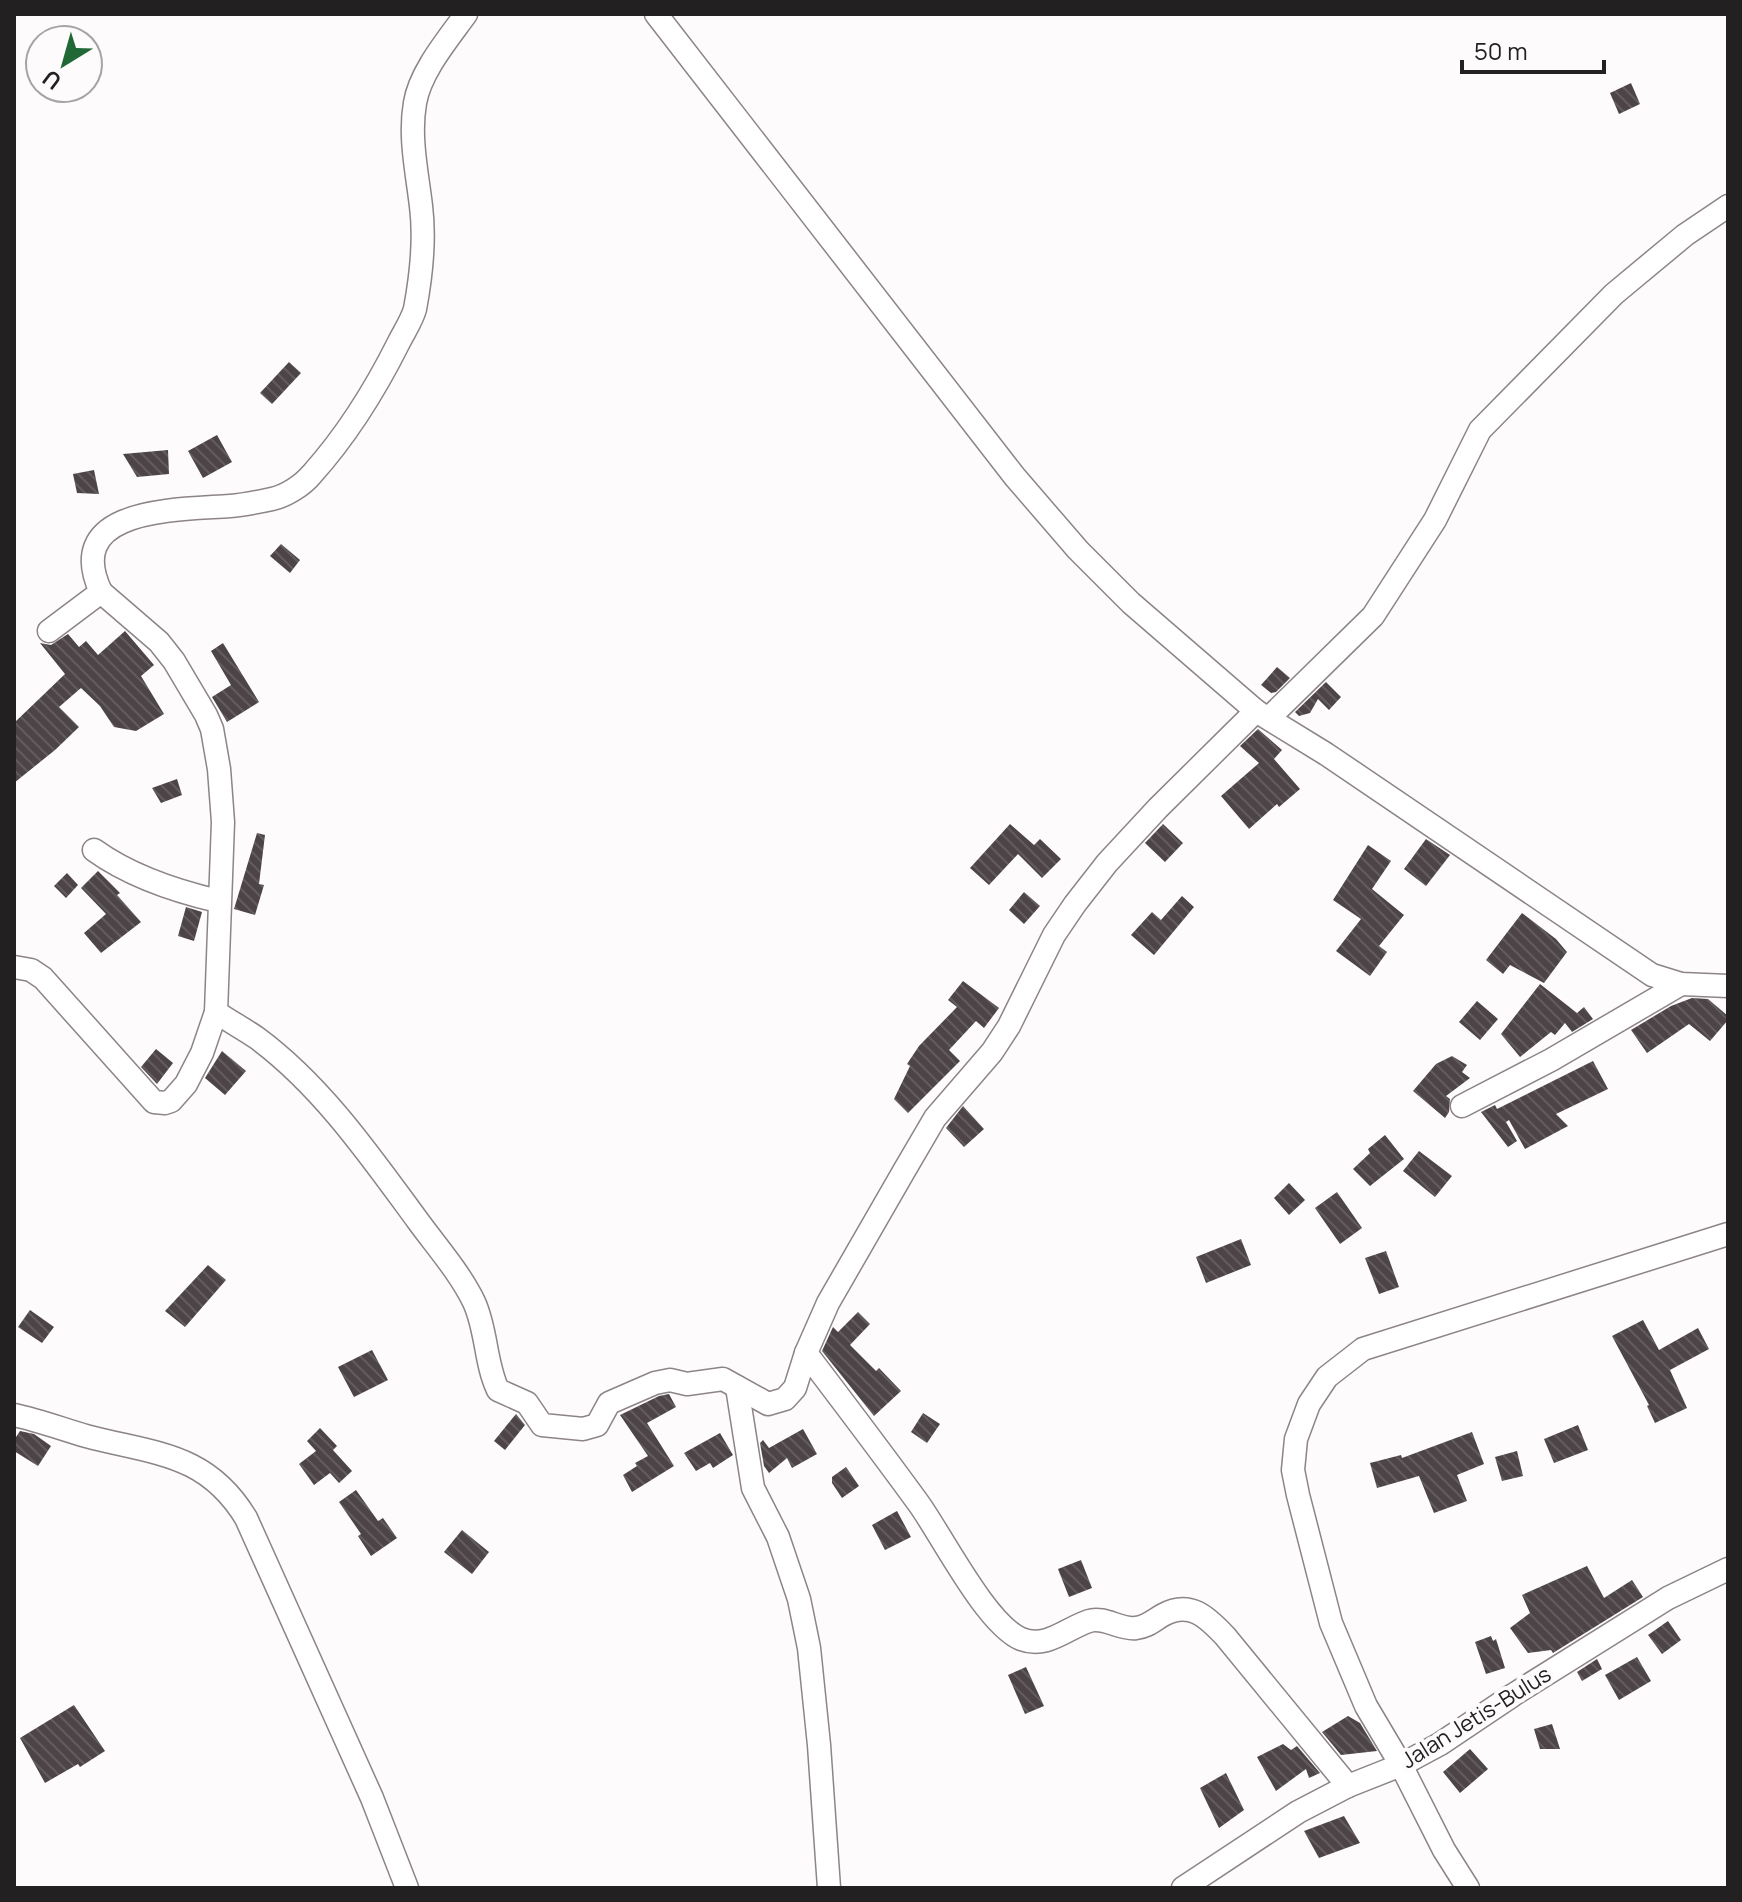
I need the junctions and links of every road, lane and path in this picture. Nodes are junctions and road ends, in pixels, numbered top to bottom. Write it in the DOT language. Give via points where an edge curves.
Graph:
graph roads {
  1 [pos="466,14"];
  2 [pos="656,14"];
  3 [pos="1728,206"];
  4 [pos="101,592"];
  5 [pos="49,631"];
  6 [pos="1263,715"];
  7 [pos="94,850"];
  8 [pos="218,901"];
  9 [pos="14,967"];
  10 [pos="1681,984"];
  11 [pos="1728,986"];
  12 [pos="216,1012"];
  13 [pos="1462,1106"];
  14 [pos="1728,1234"];
  15 [pos="806,1353"];
  16 [pos="737,1387"];
  17 [pos="14,1415"];
  18 [pos="1728,1569"];
  19 [pos="1401,1765"];
  20 [pos="1348,1786"];
  21 [pos="407,1888"];
  22 [pos="829,1888"];
  23 [pos="1183,1888"];
  24 [pos="1468,1888"];
  1 -- 4 [label="street" via="436,56 415,101 414,155 422,210 414,312 361,407 299,487 274,499 232,506 163,509 104,533 94,547 92,572"];
  2 -- 6 [label="street" via="1015,477 1078,550 1131,603"];
  3 -- 6 [label="street" via="1614,294 1480,430 1435,520 1373,616"];
  4 -- 5 [label="street"];
  4 -- 8 [label="street" via="167,651 212,729 223,822"];
  6 -- 10 [label="street" via="1652,975"];
  6 -- 15 [label="street" via="1158,808 1075,904 992,1052 935,1118 828,1303"];
  7 -- 8 [label="street" via="126,870"];
  8 -- 12 [label="street"];
  9 -- 12 [label="street" via="43,978 159,1103 171,1101 186,1084"];
  10 -- 11 [label="street"];
  10 -- 13 [label="street"];
  12 -- 16 [label="street" via="258,1038 303,1079 363,1147 472,1298 498,1390 527,1403 542,1425 597,1425 609,1403 670,1380 687,1384 723,1379"];
  14 -- 19 [label="street" via="1363,1349 1327,1377 1309,1404 1296,1439 1293,1470 1301,1510 1331,1623 1366,1706"];
  15 -- 16 [label="street" via="795,1388 777,1403 768,1404"];
  15 -- 20 [label="street" via="1006,1629 1036,1643 1091,1620 1137,1628 1172,1611 1197,1611 1225,1636"];
  16 -- 22 [label="street" via="753,1488 778,1537 809,1648"];
  17 -- 21 [label="street" via="176,1458 207,1473 230,1494 246,1518 372,1798"];
  18 -- 19 [label="street, Jalan Jetis-Bulus" via="1668,1598"];
  19 -- 20 [label="street, Jalan Jetis-Bulus"];
  19 -- 24 [label="street"];
  20 -- 23 [label="street, Jalan Jetis-Bulus" via="1298,1812"];
}
